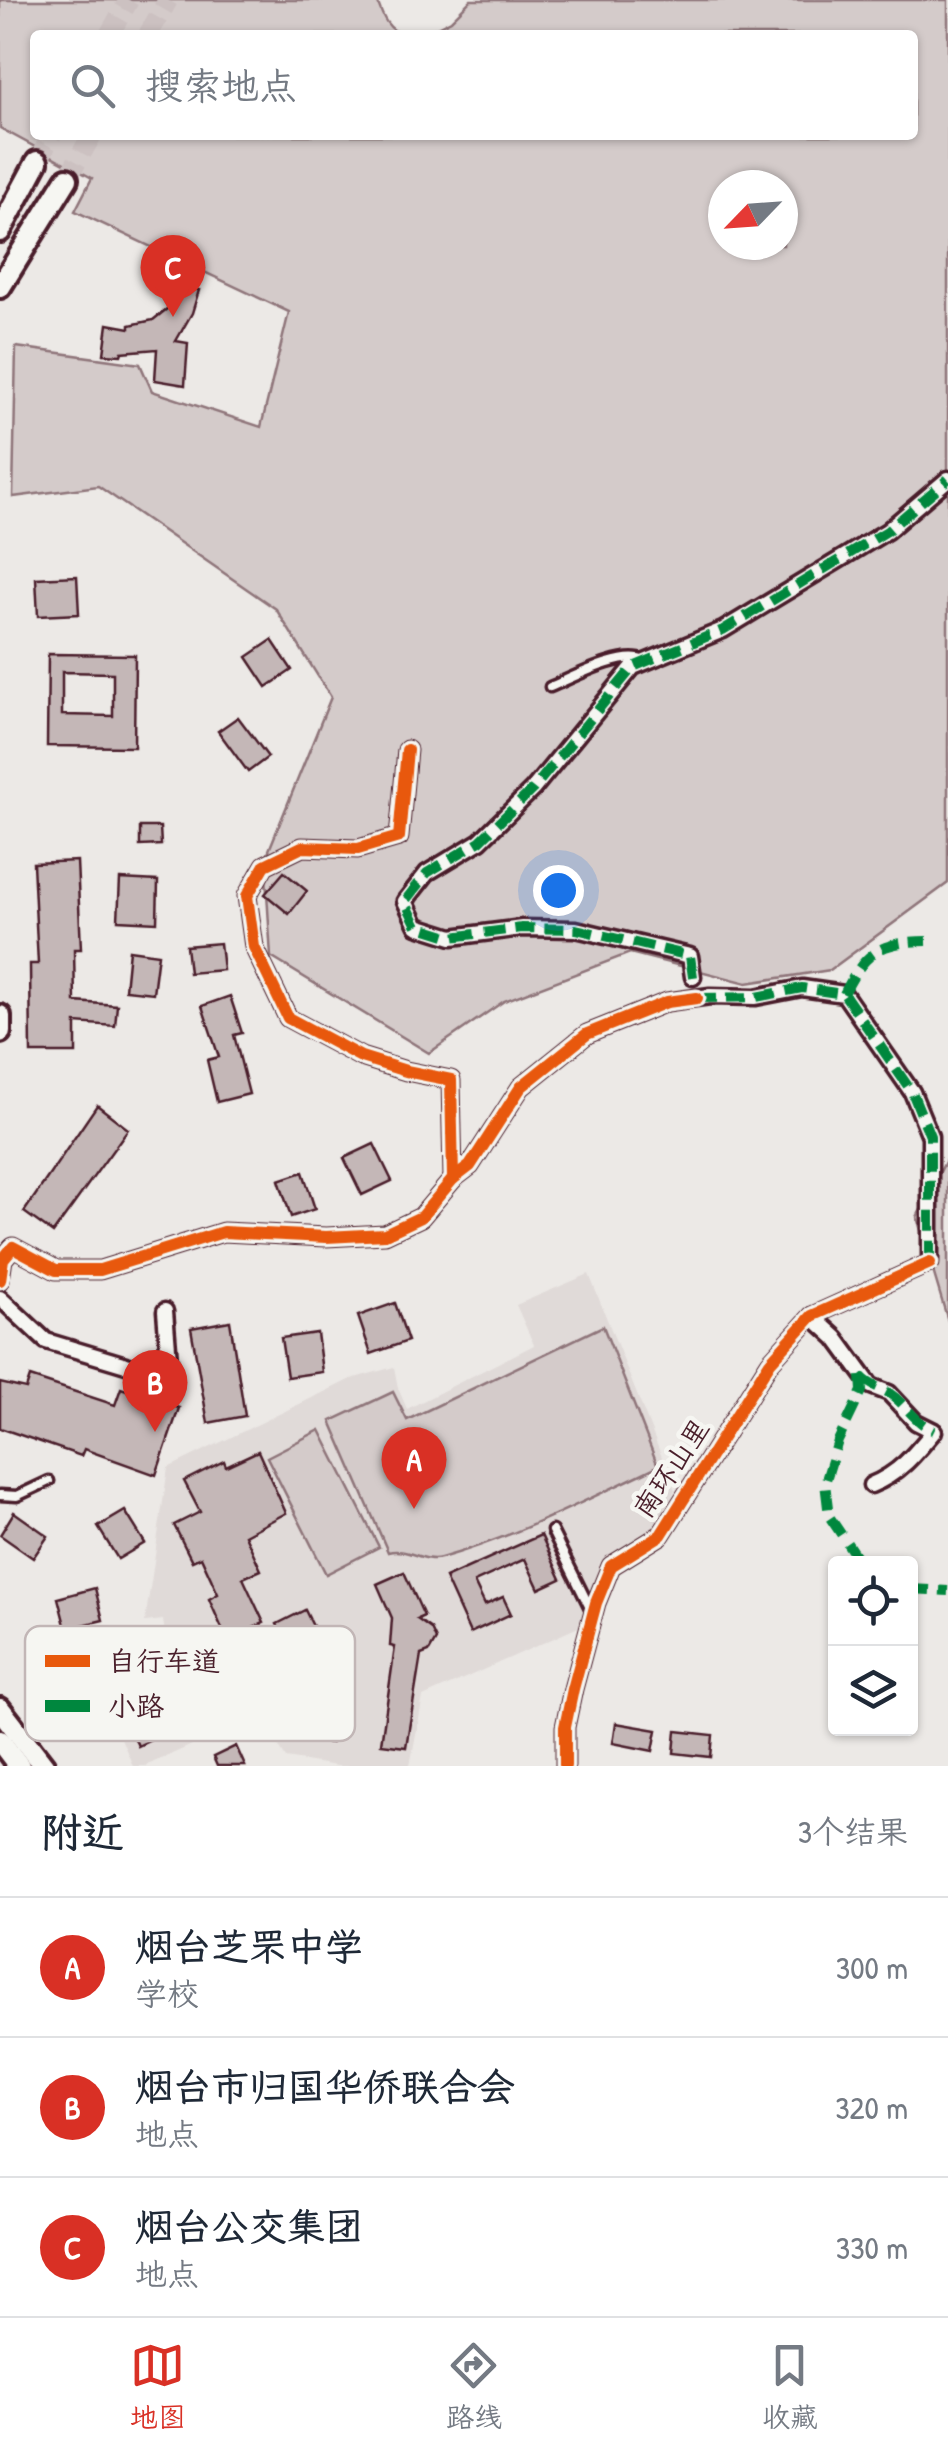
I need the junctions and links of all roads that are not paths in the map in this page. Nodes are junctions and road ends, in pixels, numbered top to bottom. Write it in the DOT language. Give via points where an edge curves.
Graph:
graph roads {
  1 [pos="37,162"];
  2 [pos="67,179"];
  3 [pos="0,231"];
  4 [pos="0,288"];
  5 [pos="948,479"];
  6 [pos="645,662"];
  7 [pos="550,687"];
  8 [pos="408,750"];
  9 [pos="693,977"];
  10 [pos="0,1016"];
  11 [pos="0,1032"];
  12 [pos="454,1179"];
  13 [pos="0,1280"];
  14 [pos="0,1298"];
  15 [pos="165,1310"];
  16 [pos="812,1316"];
  17 [pos="50,1481"];
  18 [pos="871,1485"];
  19 [pos="0,1495"];
  20 [pos="552,1530"];
  21 [pos="593,1614"];
  22 [pos="0,1710"];
  23 [pos="0,1741"];
  24 [pos="19,1766"];
  25 [pos="44,1766"];
  26 [pos="565,1766"];
  1 -- 3 [label="main road"];
  2 -- 4 [label="main road"];
  5 -- 6 [label="street" via="887,531 723,630"];
  6 -- 7 [label="lane" via="620,659"];
  6 -- 9 [label="street" via="633,667 480,842 427,874 405,901 417,926 452,937 576,929 690,956"];
  8 -- 12 [label="street" via="399,838 358,849 302,847 266,865 247,896 254,947 288,1018 361,1056 451,1080"];
  10 -- 11 [label="main road"];
  12 -- 13 [label="street" via="421,1217 385,1234 224,1232 100,1270 56,1270 13,1246"];
  12 -- 16 [label="street" via="470,1166 521,1087 587,1034 667,1002 802,988 844,994 912,1092 930,1136 930,1263"];
  14 -- 15 [label="street" via="46,1341 170,1373"];
  16 -- 18 [label="street" via="871,1386 934,1432 890,1478"];
  16 -- 21 [label="street, 南环山里" via="770,1362 661,1535 611,1566"];
  17 -- 19 [label="lane" via="17,1496"];
  20 -- 21 [label="lane"];
  21 -- 26 [label="street, 南环山里" via="565,1726"];
  22 -- 25 [label="main road"];
  23 -- 24 [label="main road"];
}
